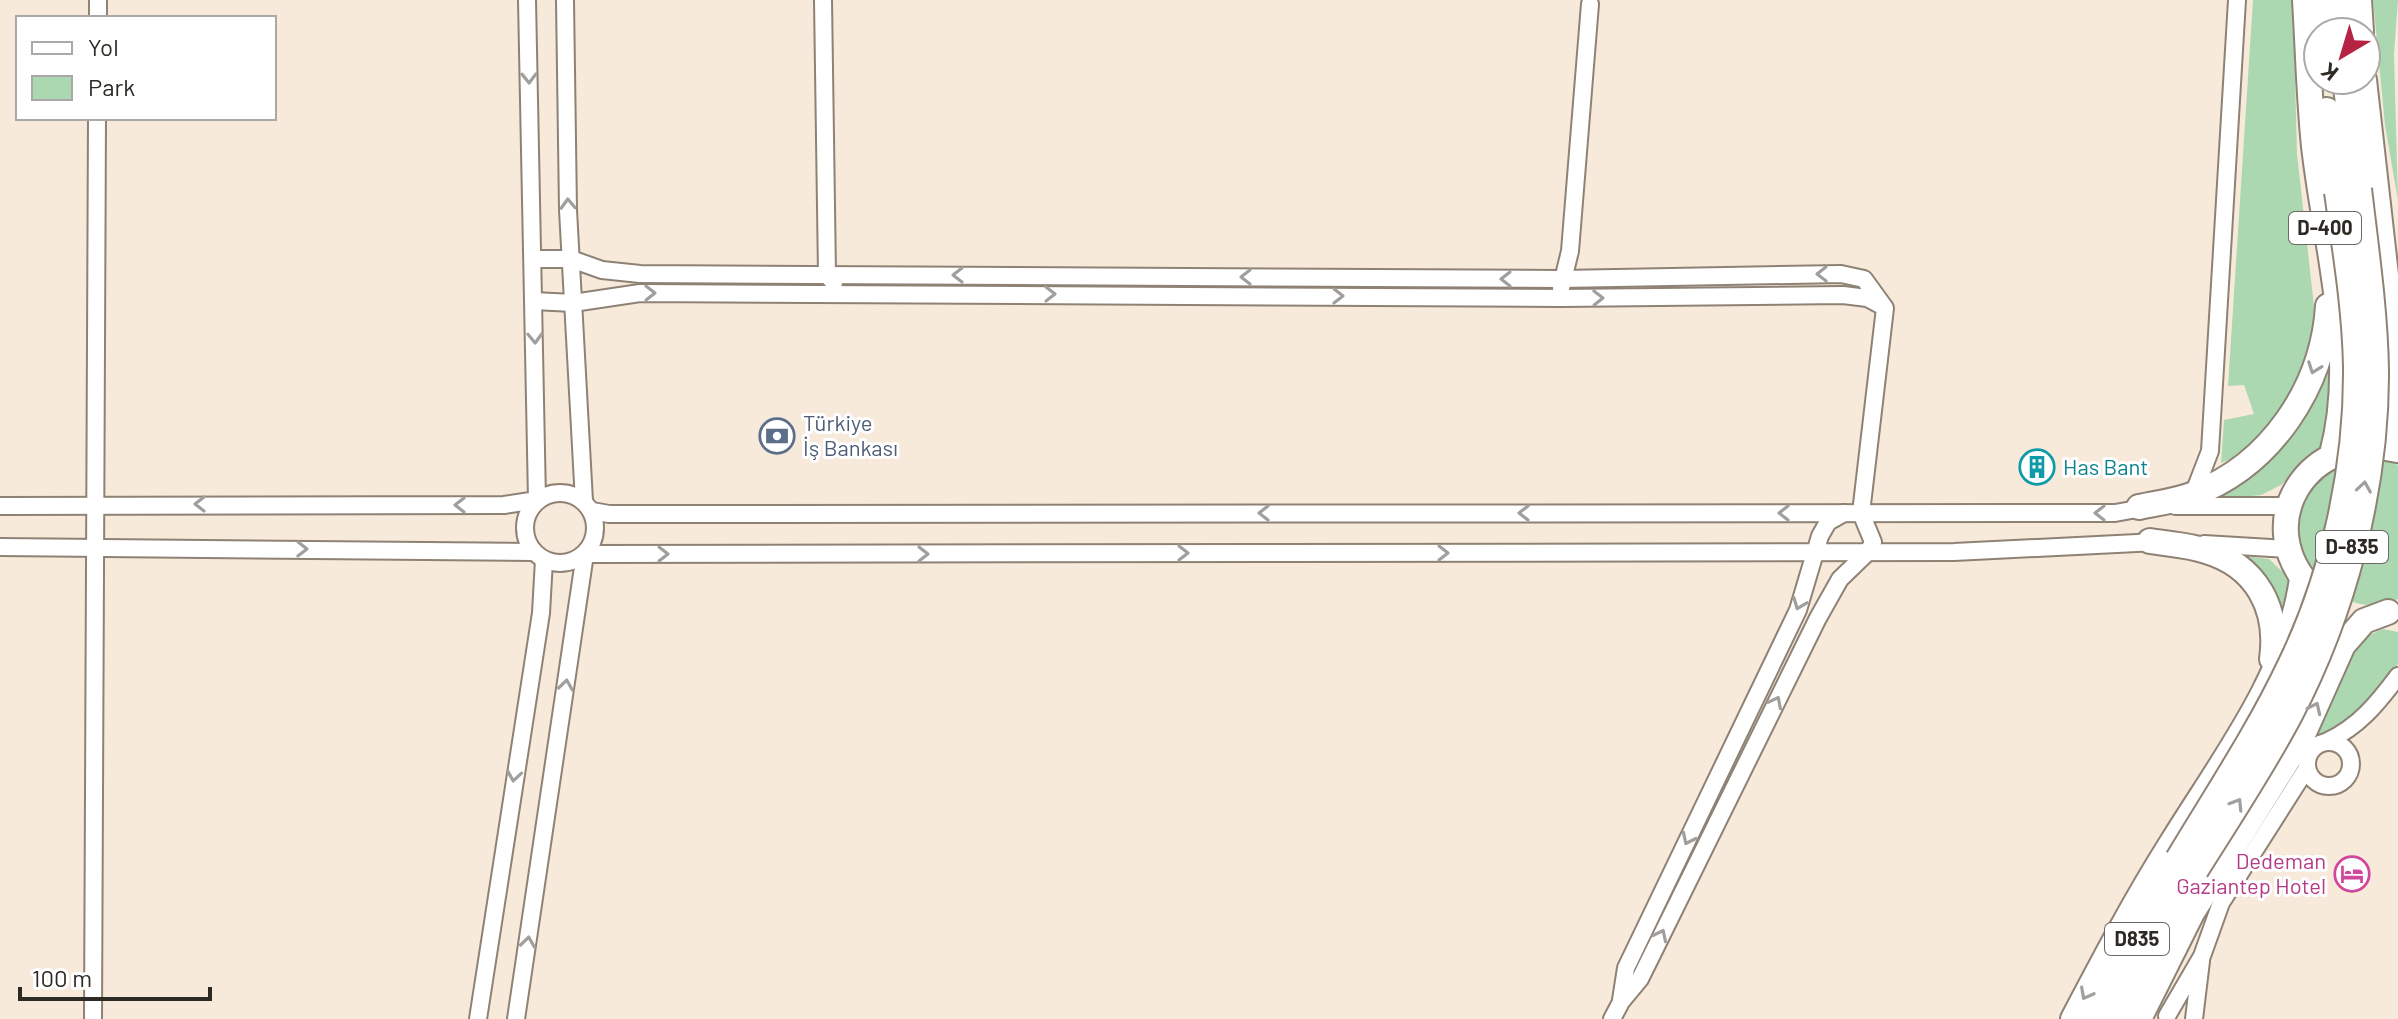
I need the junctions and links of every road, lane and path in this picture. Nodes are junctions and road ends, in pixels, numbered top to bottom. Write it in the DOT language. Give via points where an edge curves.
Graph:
graph roads {
  1 [pos="527,0"];
  2 [pos="565,0"];
  3 [pos="823,0"];
  4 [pos="2237,0"];
  5 [pos="2305,0"];
  6 [pos="1590,4"];
  7 [pos="2328,96"];
  8 [pos="2347,96"];
  9 [pos="2363,96"];
  10 [pos="97,120"];
  11 [pos="2358,193"];
  12 [pos="533,259"];
  13 [pos="571,259"];
  14 [pos="2398,262"];
  15 [pos="2330,264"];
  16 [pos="827,275"];
  17 [pos="996,276"];
  18 [pos="1207,276"];
  19 [pos="1561,279"];
  20 [pos="842,294"];
  21 [pos="995,294"];
  22 [pos="1207,295"];
  23 [pos="1561,298"];
  24 [pos="534,301"];
  25 [pos="573,303"];
  26 [pos="1885,308"];
  27 [pos="2398,435"];
  28 [pos="2398,450"];
  29 [pos="2332,454"];
  30 [pos="2193,495"];
  31 [pos="537,500"];
  32 [pos="95,504"];
  33 [pos="0,506"];
  34 [pos="588,506"];
  35 [pos="2289,506"];
  36 [pos="2139,507"];
  37 [pos="1853,513"];
  38 [pos="2150,541"];
  39 [pos="0,547"];
  40 [pos="94,547"];
  41 [pos="2288,549"];
  42 [pos="1817,552"];
  43 [pos="1868,552"];
  44 [pos="585,554"];
  45 [pos="539,556"];
  46 [pos="2302,579"];
  47 [pos="2395,612"];
  48 [pos="2398,676"];
  49 [pos="2269,679"];
  50 [pos="2370,712"];
  51 [pos="1744,725"];
  52 [pos="1761,733"];
  53 [pos="2328,741"];
  54 [pos="2351,759"];
  55 [pos="2307,768"];
  56 [pos="2321,784"];
  57 [pos="2281,811"];
  58 [pos="2187,864"];
  59 [pos="2202,956"];
  60 [pos="1621,1002"];
  61 [pos="2164,1017"];
  62 [pos="93,1019"];
  63 [pos="478,1019"];
  64 [pos="516,1019"];
  65 [pos="1612,1019"];
  66 [pos="2073,1019"];
  67 [pos="2097,1019"];
  68 [pos="2120,1019"];
  69 [pos="2139,1019"];
  70 [pos="2192,1019"];
  1 -- 12 [label="street, one-way"];
  13 -- 2 [label="street, one-way"];
  3 -- 16 [label="street"];
  4 -- 30 [label="street" via="2210,451"];
  5 -- 15 [label="highway, D-400" via="2314,145"];
  6 -- 19 [label="street" via="1570,251"];
  7 -- 11 [label="highway, D-835"];
  8 -- 11 [label="highway, D-835"];
  9 -- 11 [label="highway, D-400"];
  10 -- 32 [label="street"];
  11 -- 14 [label="highway, D-400"];
  11 -- 27 [label="highway" via="2389,302"];
  11 -- 58 [label="highway, D-835, bridge" via="2356,370 2339,519 2293,661"];
  12 -- 13 [label="street"];
  12 -- 24 [label="street"];
  13 -- 16 [label="street" via="602,270 640,274"];
  13 -- 25 [label="street"];
  15 -- 29 [label="highway, D-400" via="2341,340 2340,425"];
  15 -- 30 [label="highway, one-way" via="2324,338 2299,402 2264,449 2227,478"];
  17 -- 16 [label="street, one-way"];
  16 -- 20 [label="street"];
  17 -- 18 [label="street"];
  17 -- 21 [label="street"];
  19 -- 18 [label="street, one-way"];
  18 -- 22 [label="street"];
  19 -- 23 [label="street"];
  26 -- 19 [label="street, one-way" via="1864,279 1841,274"];
  20 -- 21 [label="street"];
  25 -- 20 [label="street, one-way" via="640,293"];
  21 -- 22 [label="street, one-way"];
  22 -- 23 [label="street, one-way"];
  23 -- 26 [label="street, one-way" via="1843,295 1867,298"];
  24 -- 25 [label="street"];
  24 -- 31 [label="street, one-way"];
  25 -- 34 [label="street"];
  26 -- 37 [label="street"];
  28 -- 29 [label="highway" via="2353,447"];
  29 -- 35 [label="highway" via="2313,467"];
  30 -- 36 [label="highway"];
  31 -- 32 [label="street, one-way" via="504,505"];
  31 -- 34 [label="street" via="560,492"];
  31 -- 45 [label="street" via="524,526"];
  32 -- 33 [label="street"];
  32 -- 40 [label="street"];
  37 -- 34 [label="street, one-way"];
  34 -- 44 [label="street" via="596,528"];
  35 -- 36 [label="street"];
  35 -- 41 [label="highway"];
  36 -- 37 [label="street, one-way" via="2115,513"];
  37 -- 42 [label="street" via="1828,522"];
  37 -- 43 [label="street" via="1873,542"];
  38 -- 41 [label="street"];
  38 -- 43 [label="street"];
  38 -- 49 [label="highway" via="2207,551 2232,562 2252,580 2267,599 2275,627"];
  39 -- 40 [label="street"];
  40 -- 45 [label="street, one-way"];
  40 -- 62 [label="street"];
  41 -- 46 [label="highway"];
  42 -- 43 [label="street"];
  44 -- 42 [label="street, one-way"];
  42 -- 51 [label="street, one-way" via="1798,610"];
  52 -- 43 [label="street, one-way" via="1840,579"];
  44 -- 45 [label="street" via="559,564"];
  64 -- 44 [label="street, one-way"];
  45 -- 63 [label="street, one-way" via="541,613"];
  46 -- 47 [label="highway" via="2341,608"];
  46 -- 49 [label="highway" via="2293,626"];
  69 -- 47 [label="highway, one-way" via="2192,913 2301,739 2343,645 2364,621"];
  48 -- 50 [label="street"];
  49 -- 66 [label="highway, one-way"];
  50 -- 53 [label="street"];
  50 -- 54 [label="street"];
  51 -- 52 [label="street"];
  51 -- 60 [label="street, one-way" via="1626,968"];
  60 -- 52 [label="street, one-way" via="1640,979"];
  53 -- 54 [label="street" via="2342,746"];
  53 -- 55 [label="street" via="2310,753"];
  54 -- 56 [label="street" via="2350,772 2341,782"];
  55 -- 56 [label="street"];
  55 -- 57 [label="street"];
  56 -- 57 [label="street"];
  57 -- 59 [label="street" via="2221,903"];
  58 -- 67 [label="highway, D835"];
  58 -- 68 [label="highway, D835"];
  59 -- 61 [label="street"];
  59 -- 70 [label="street"];
  60 -- 65 [label="street"];
  61 -- 70 [label="street" via="2179,1014"];
}
